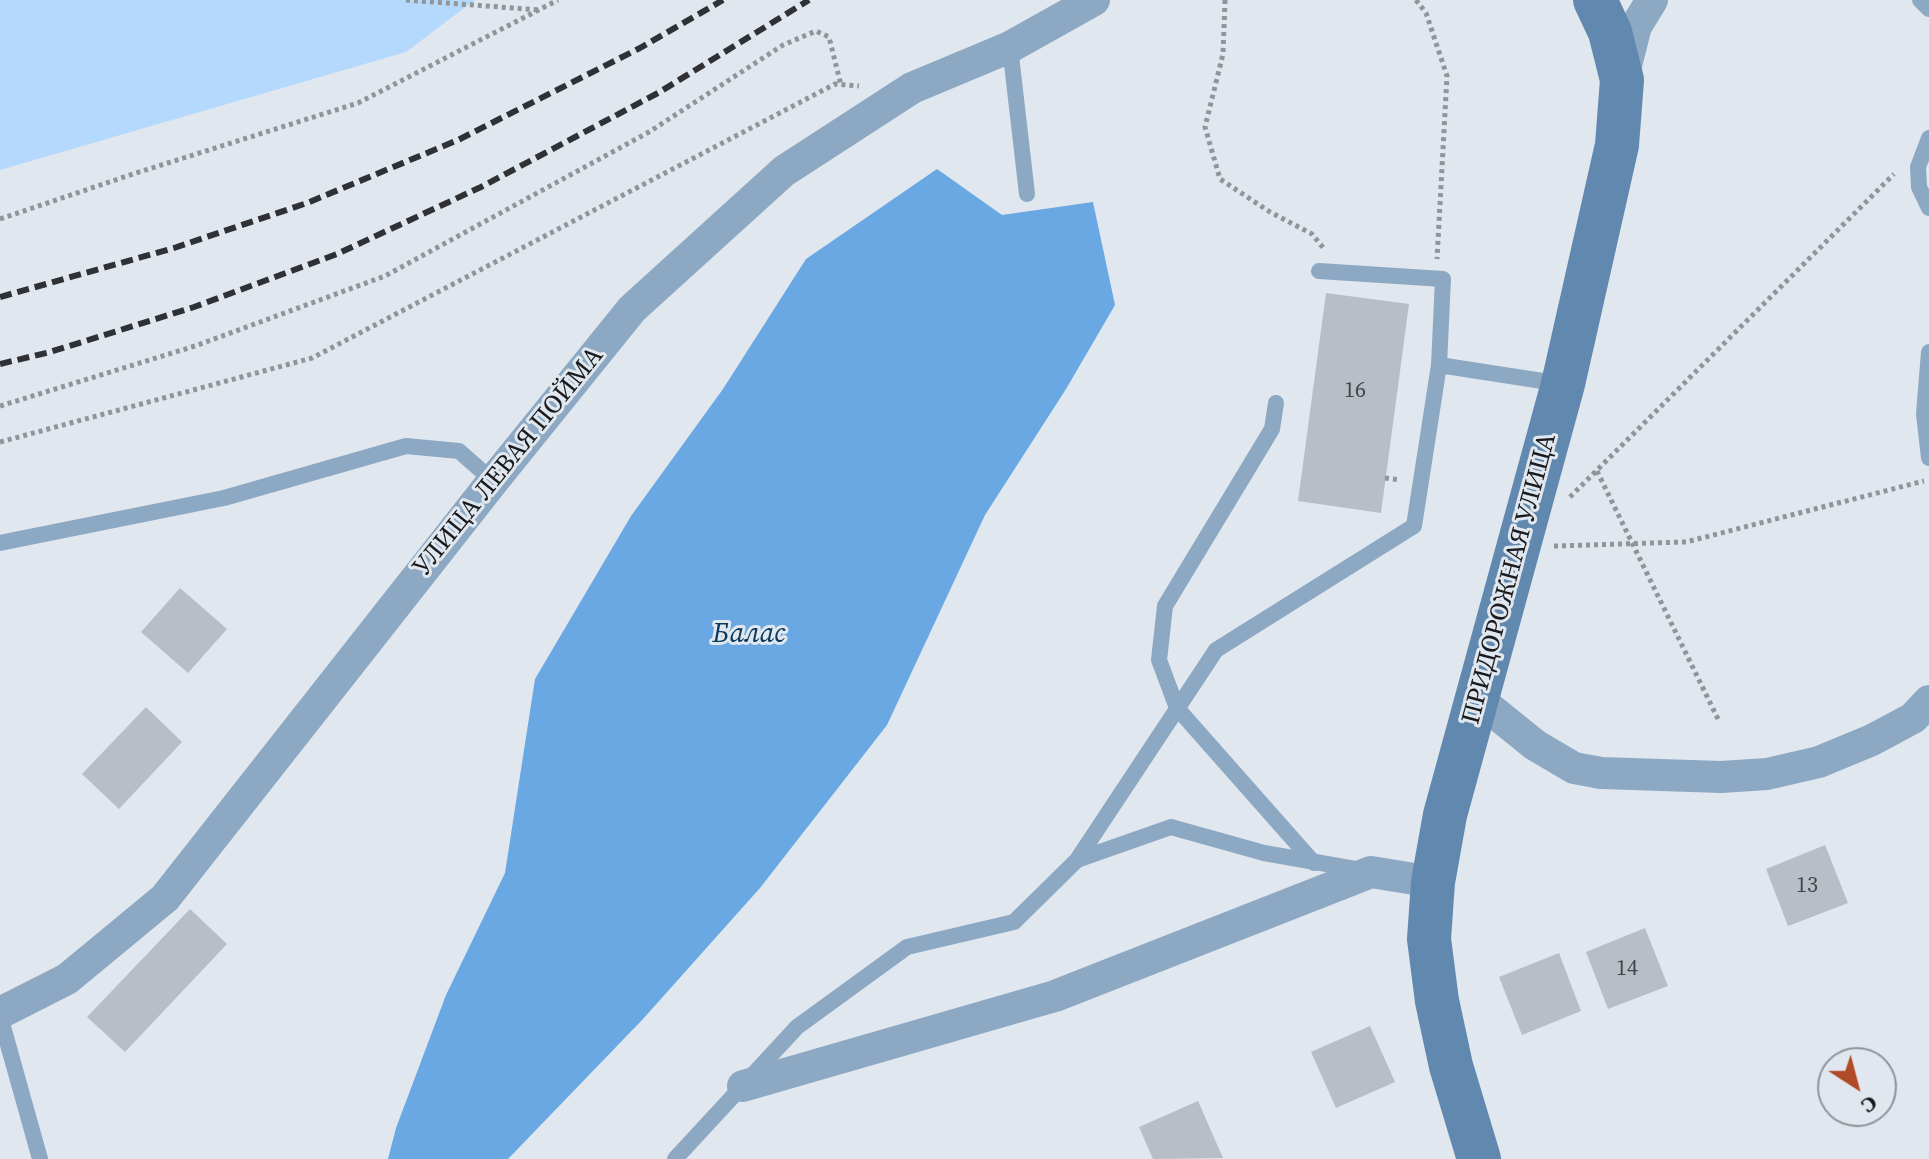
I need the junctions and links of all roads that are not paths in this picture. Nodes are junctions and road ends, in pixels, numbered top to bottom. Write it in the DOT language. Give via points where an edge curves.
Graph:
graph roads {
  1 [pos="1094,0"];
  2 [pos="1595,0"];
  3 [pos="1652,0"];
  4 [pos="1920,0"];
  5 [pos="1929,9"];
  6 [pos="1010,47"];
  7 [pos="1622,80"];
  8 [pos="1928,140"];
  9 [pos="1027,194"];
  10 [pos="1929,208"];
  11 [pos="1319,271"];
  12 [pos="1929,352"];
  13 [pos="1439,365"];
  14 [pos="1563,384"];
  15 [pos="1276,403"];
  16 [pos="1929,458"];
  17 [pos="493,481"];
  18 [pos="0,543"];
  19 [pos="1478,699"];
  20 [pos="1929,701"];
  21 [pos="1177,708"];
  22 [pos="1077,860"];
  23 [pos="1314,863"];
  24 [pos="1371,872"];
  25 [pos="1433,882"];
  26 [pos="0,1015"];
  27 [pos="743,1086"];
  28 [pos="40,1159"];
  29 [pos="675,1159"];
  30 [pos="1479,1159"];
  1 -- 6 [label="street, УЛИЦА ЛЕВАЯ ПОЙМА"];
  2 -- 7 [label="main road, ПРИДОРОЖНАЯ УЛИЦА"];
  3 -- 7 [label="street" via="1636,26"];
  4 -- 5 [label="lane"];
  6 -- 9 [label="lane"];
  6 -- 17 [label="street, УЛИЦА ЛЕВАЯ ПОЙМА" via="912,88 784,171 632,309"];
  7 -- 14 [label="main road, ПРИДОРОЖНАЯ УЛИЦА" via="1617,145"];
  8 -- 10 [label="lane" via="1918,167 1919,187"];
  11 -- 13 [label="lane" via="1443,279"];
  12 -- 16 [label="lane" via="1924,414"];
  13 -- 14 [label="lane"];
  13 -- 21 [label="lane" via="1414,526 1216,650"];
  14 -- 19 [label="main road, ПРИДОРОЖНАЯ УЛИЦА"];
  15 -- 21 [label="lane" via="1272,429 1165,606 1159,660"];
  17 -- 18 [label="lane" via="459,451 406,446 224,498"];
  17 -- 26 [label="street, УЛИЦА ЛЕВАЯ ПОЙМА" via="165,898 67,979"];
  19 -- 20 [label="street" via="1535,745 1574,768 1721,777 1819,762 1913,718"];
  19 -- 25 [label="main road, ПРИДОРОЖНАЯ УЛИЦА" via="1445,815"];
  21 -- 22 [label="lane"];
  21 -- 23 [label="lane"];
  22 -- 23 [label="lane" via="1171,827"];
  22 -- 27 [label="lane" via="1014,922 907,947 797,1027"];
  23 -- 24 [label="lane"];
  24 -- 25 [label="street"];
  24 -- 27 [label="street" via="1055,996"];
  25 -- 30 [label="main road, ПРИДОРОЖНАЯ УЛИЦА" via="1429,939 1437,1001"];
  26 -- 28 [label="lane"];
  27 -- 29 [label="lane"];
}
